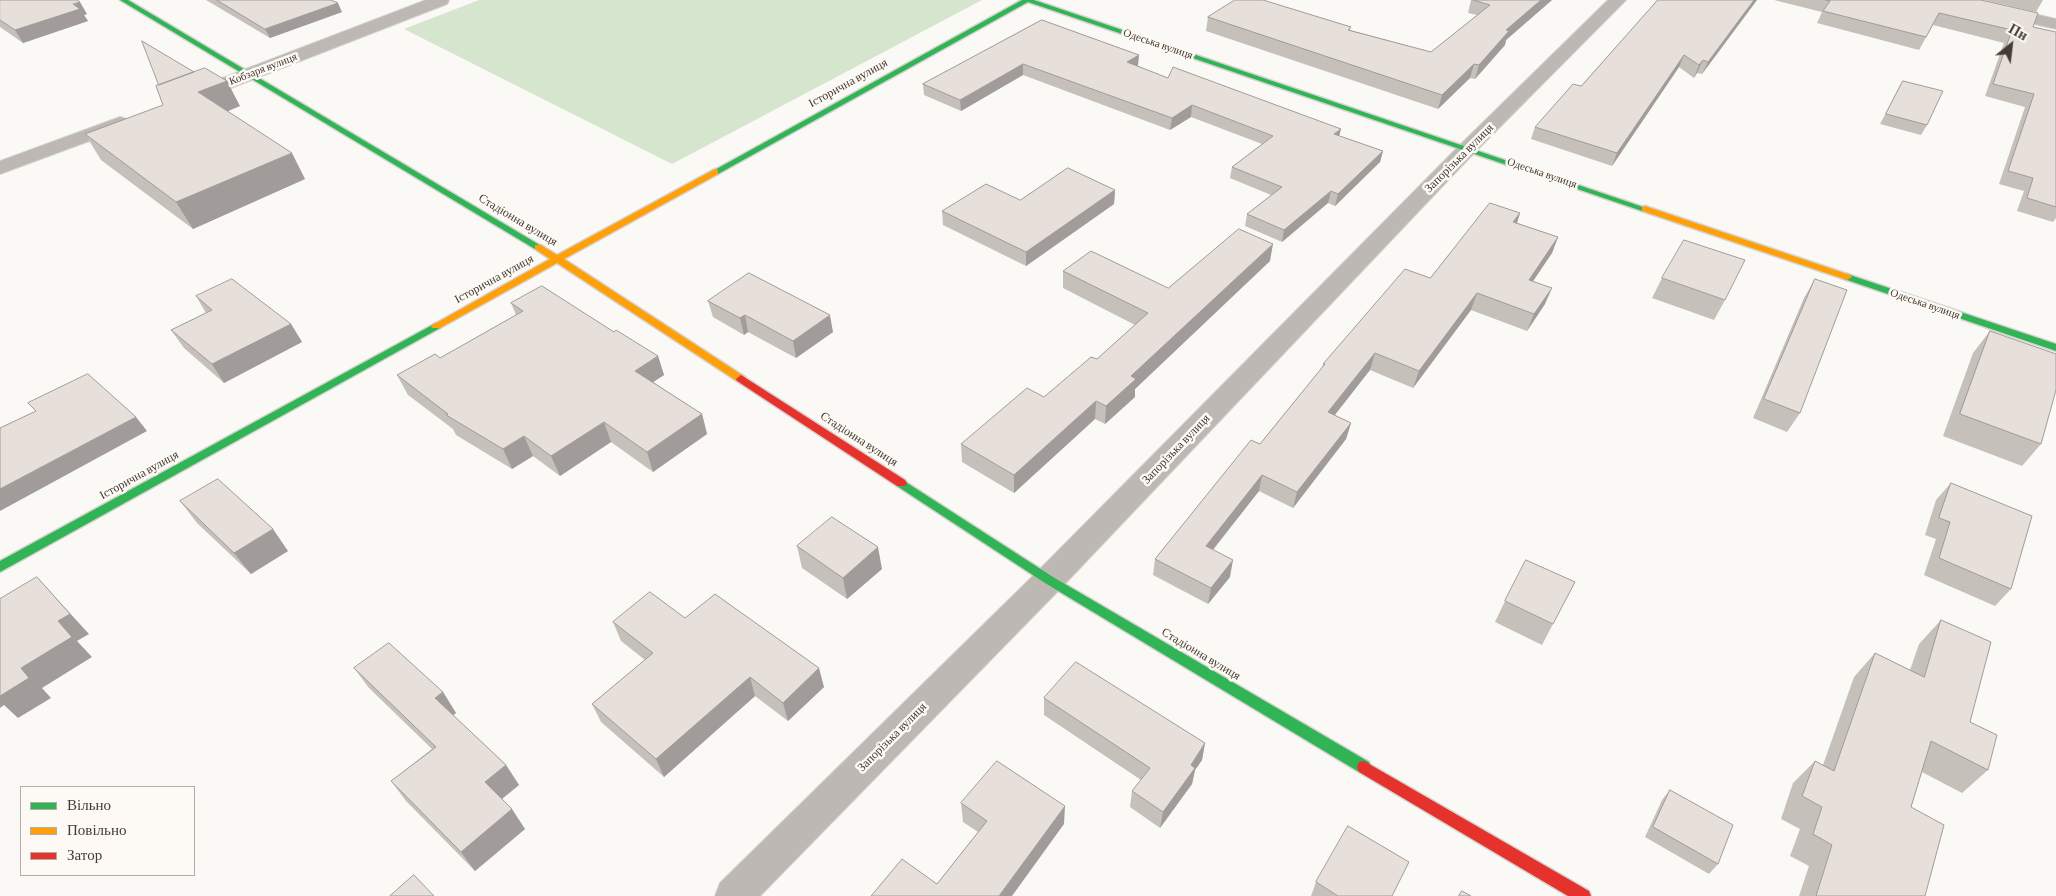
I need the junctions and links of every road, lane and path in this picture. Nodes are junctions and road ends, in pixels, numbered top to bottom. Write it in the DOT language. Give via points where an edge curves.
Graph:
graph roads {
  1 [pos="123,0"];
  2 [pos="441,0"];
  3 [pos="1027,0"];
  4 [pos="1618,0"];
  5 [pos="1955,0"];
  6 [pos="2056,24"];
  7 [pos="249,75"];
  8 [pos="175,102"];
  9 [pos="138,116"];
  10 [pos="1468,148"];
  11 [pos="0,168"];
  12 [pos="558,260"];
  13 [pos="2056,348"];
  14 [pos="0,567"];
  15 [pos="1049,580"];
  16 [pos="734,896"];
  17 [pos="1583,896"];
  1 -- 7 [label="street, Стадіонна вулиця"];
  2 -- 7 [label="street, Кобзаря вулиця"];
  3 -- 10 [label="street, Одеська вулиця"];
  3 -- 12 [label="street, Історична вулиця"];
  4 -- 10 [label="street, Запорізька вулиця"];
  5 -- 6 [label="street"];
  7 -- 8 [label="street, Кобзаря вулиця"];
  7 -- 12 [label="street, Стадіонна вулиця"];
  9 -- 11 [label="street"];
  10 -- 13 [label="street, Одеська вулиця"];
  10 -- 15 [label="street, Запорізька вулиця"];
  12 -- 14 [label="street, Історична вулиця"];
  12 -- 15 [label="street, Стадіонна вулиця"];
  15 -- 16 [label="street, Запорізька вулиця"];
  15 -- 17 [label="street, Стадіонна вулиця"];
}
